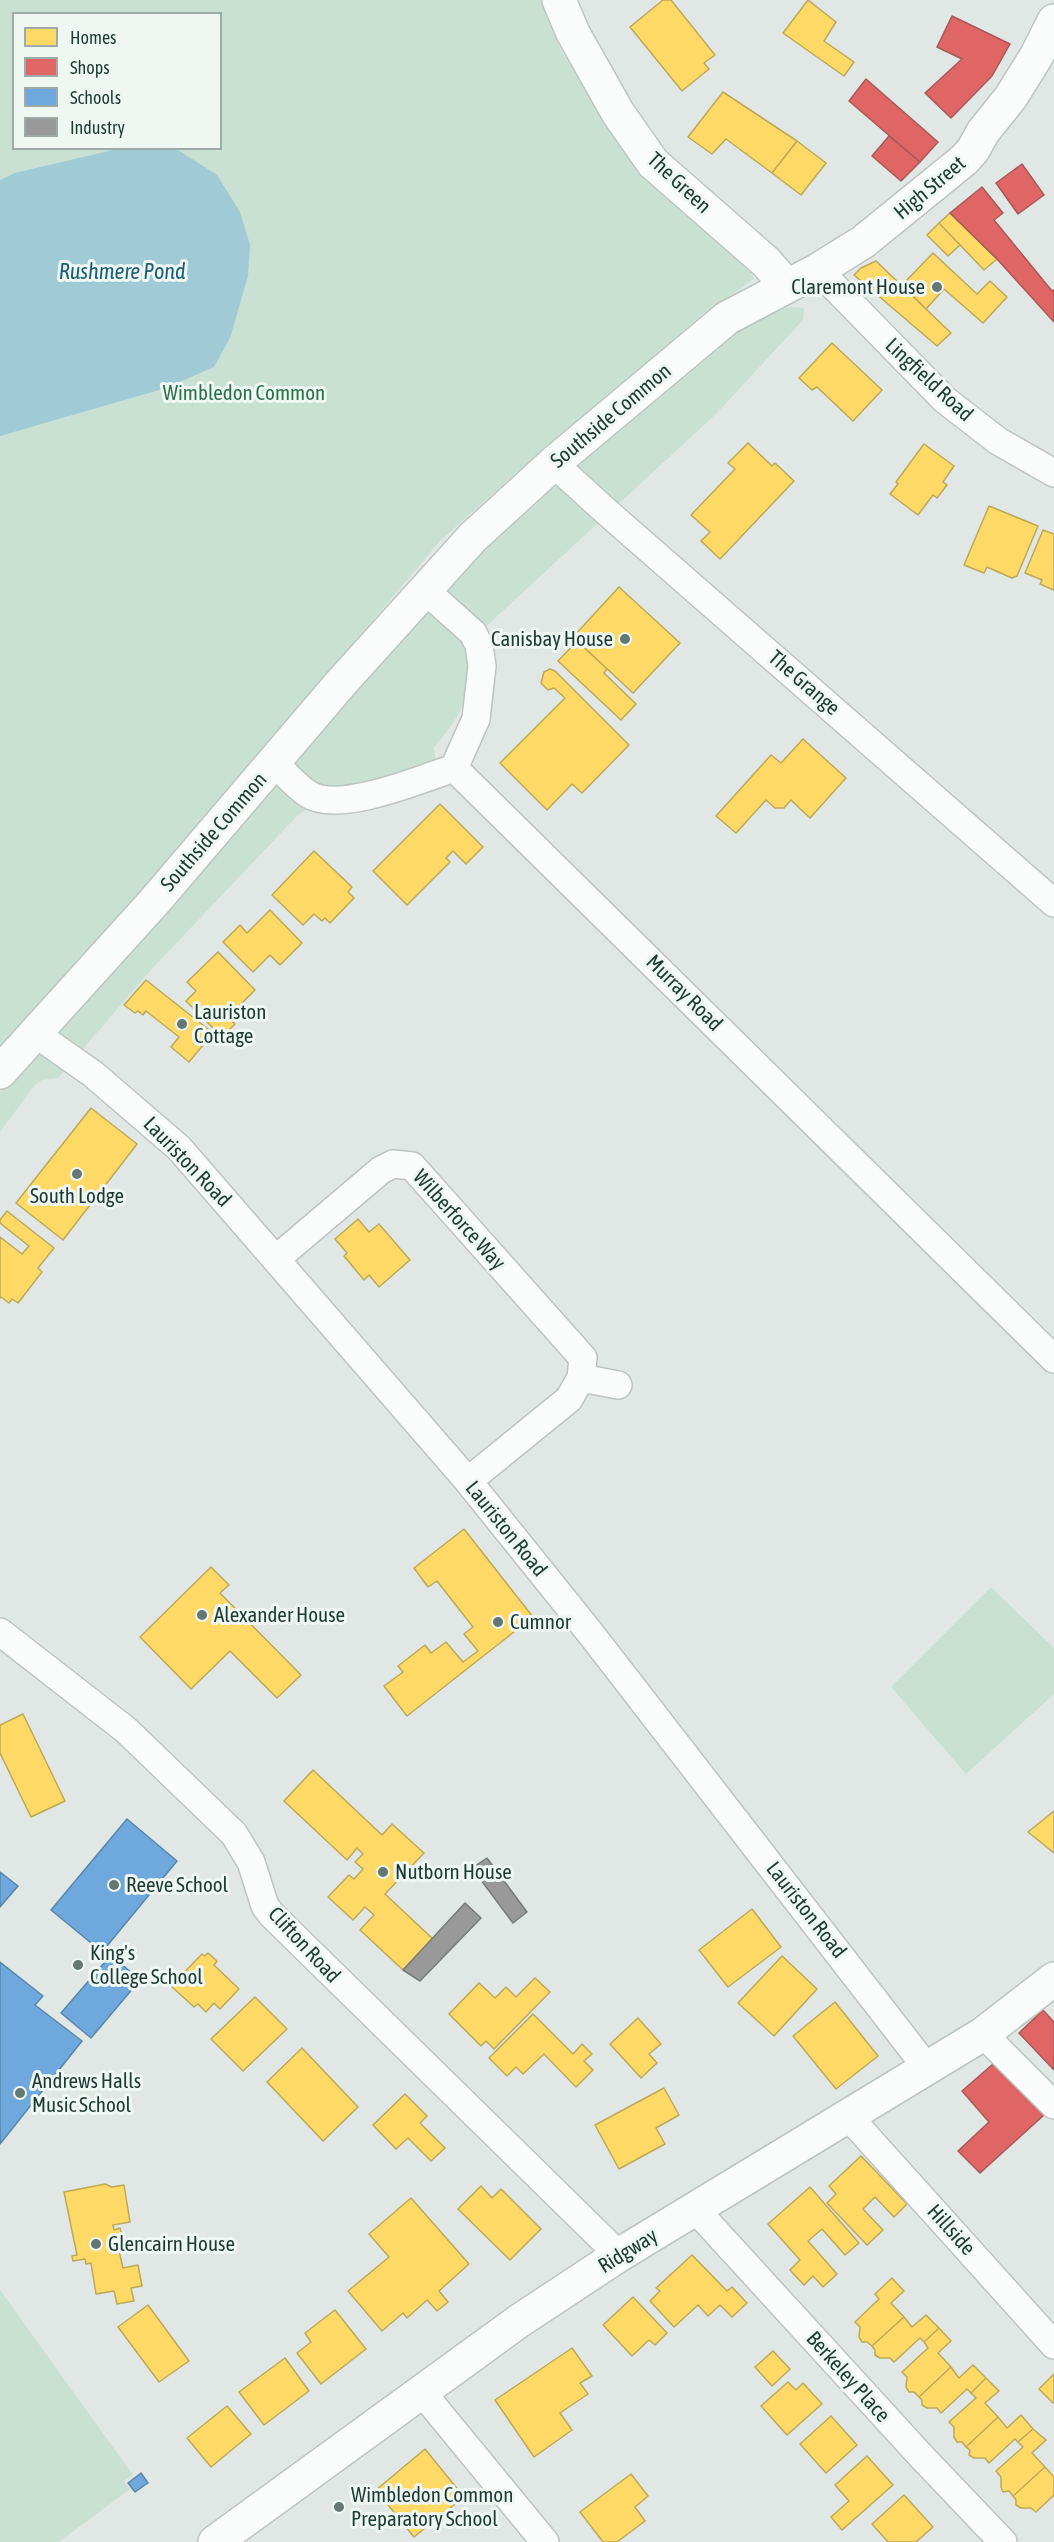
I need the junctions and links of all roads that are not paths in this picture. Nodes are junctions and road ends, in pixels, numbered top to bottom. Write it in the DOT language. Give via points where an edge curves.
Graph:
graph roads {
  1 [pos="559,0"];
  2 [pos="1054,21"];
  3 [pos="818,270"];
  4 [pos="787,286"];
  5 [pos="555,462"];
  6 [pos="1054,473"];
  7 [pos="426,590"];
  8 [pos="274,763"];
  9 [pos="454,768"];
  10 [pos="1054,903"];
  11 [pos="36,1034"];
  12 [pos="0,1072"];
  13 [pos="276,1259"];
  14 [pos="1054,1359"];
  15 [pos="581,1378"];
  16 [pos="618,1385"];
  17 [pos="468,1481"];
  18 [pos="0,1632"];
  19 [pos="1054,1979"];
  20 [pos="983,2034"];
  21 [pos="927,2068"];
  22 [pos="1054,2105"];
  23 [pos="848,2116"];
  24 [pos="696,2210"];
  25 [pos="619,2255"];
  26 [pos="1054,2345"];
  27 [pos="421,2391"];
  28 [pos="215,2542"];
  29 [pos="545,2542"];
  30 [pos="1003,2542"];
  1 -- 4 [label="street, The Green" via="618,113 653,163 766,262"];
  2 -- 3 [label="street, High Street" via="1037,55 974,150 885,226"];
  3 -- 4 [label="street, Southside Common"];
  3 -- 6 [label="street, Lingfield Road" via="945,400 998,441"];
  4 -- 5 [label="street, Southside Common" via="727,318"];
  5 -- 7 [label="street, Southside Common" via="473,537"];
  5 -- 10 [label="street, The Grange" via="609,514"];
  7 -- 8 [label="street, Southside Common"];
  7 -- 9 [label="street" via="473,633 479,645 482,666 476,719"];
  8 -- 9 [label="street" via="309,795 338,801"];
  8 -- 11 [label="street, Southside Common"];
  9 -- 14 [label="street, Murray Road"];
  11 -- 12 [label="street, Southside Common"];
  11 -- 13 [label="street, Lauriston Road" via="93,1074 179,1148"];
  13 -- 15 [label="street, Wilberforce Way" via="381,1170 393,1164 412,1166 584,1358"];
  13 -- 17 [label="street, Lauriston Road"];
  15 -- 16 [label="street"];
  15 -- 17 [label="street" via="569,1399"];
  17 -- 21 [label="street, Lauriston Road"];
  18 -- 25 [label="street, Clifton Road" via="126,1730 234,1834 251,1862 265,1906 272,1915"];
  19 -- 20 [label="street, Ridgway"];
  20 -- 21 [label="street, Ridgway"];
  20 -- 22 [label="street"];
  21 -- 23 [label="street, Ridgway"];
  23 -- 24 [label="street, Ridgway"];
  23 -- 26 [label="street, Hillside"];
  24 -- 25 [label="street, Ridgway"];
  24 -- 30 [label="street, Berkeley Place"];
  25 -- 27 [label="street, Ridgway"];
  27 -- 28 [label="street, Ridgway"];
  27 -- 29 [label="street"];
}
